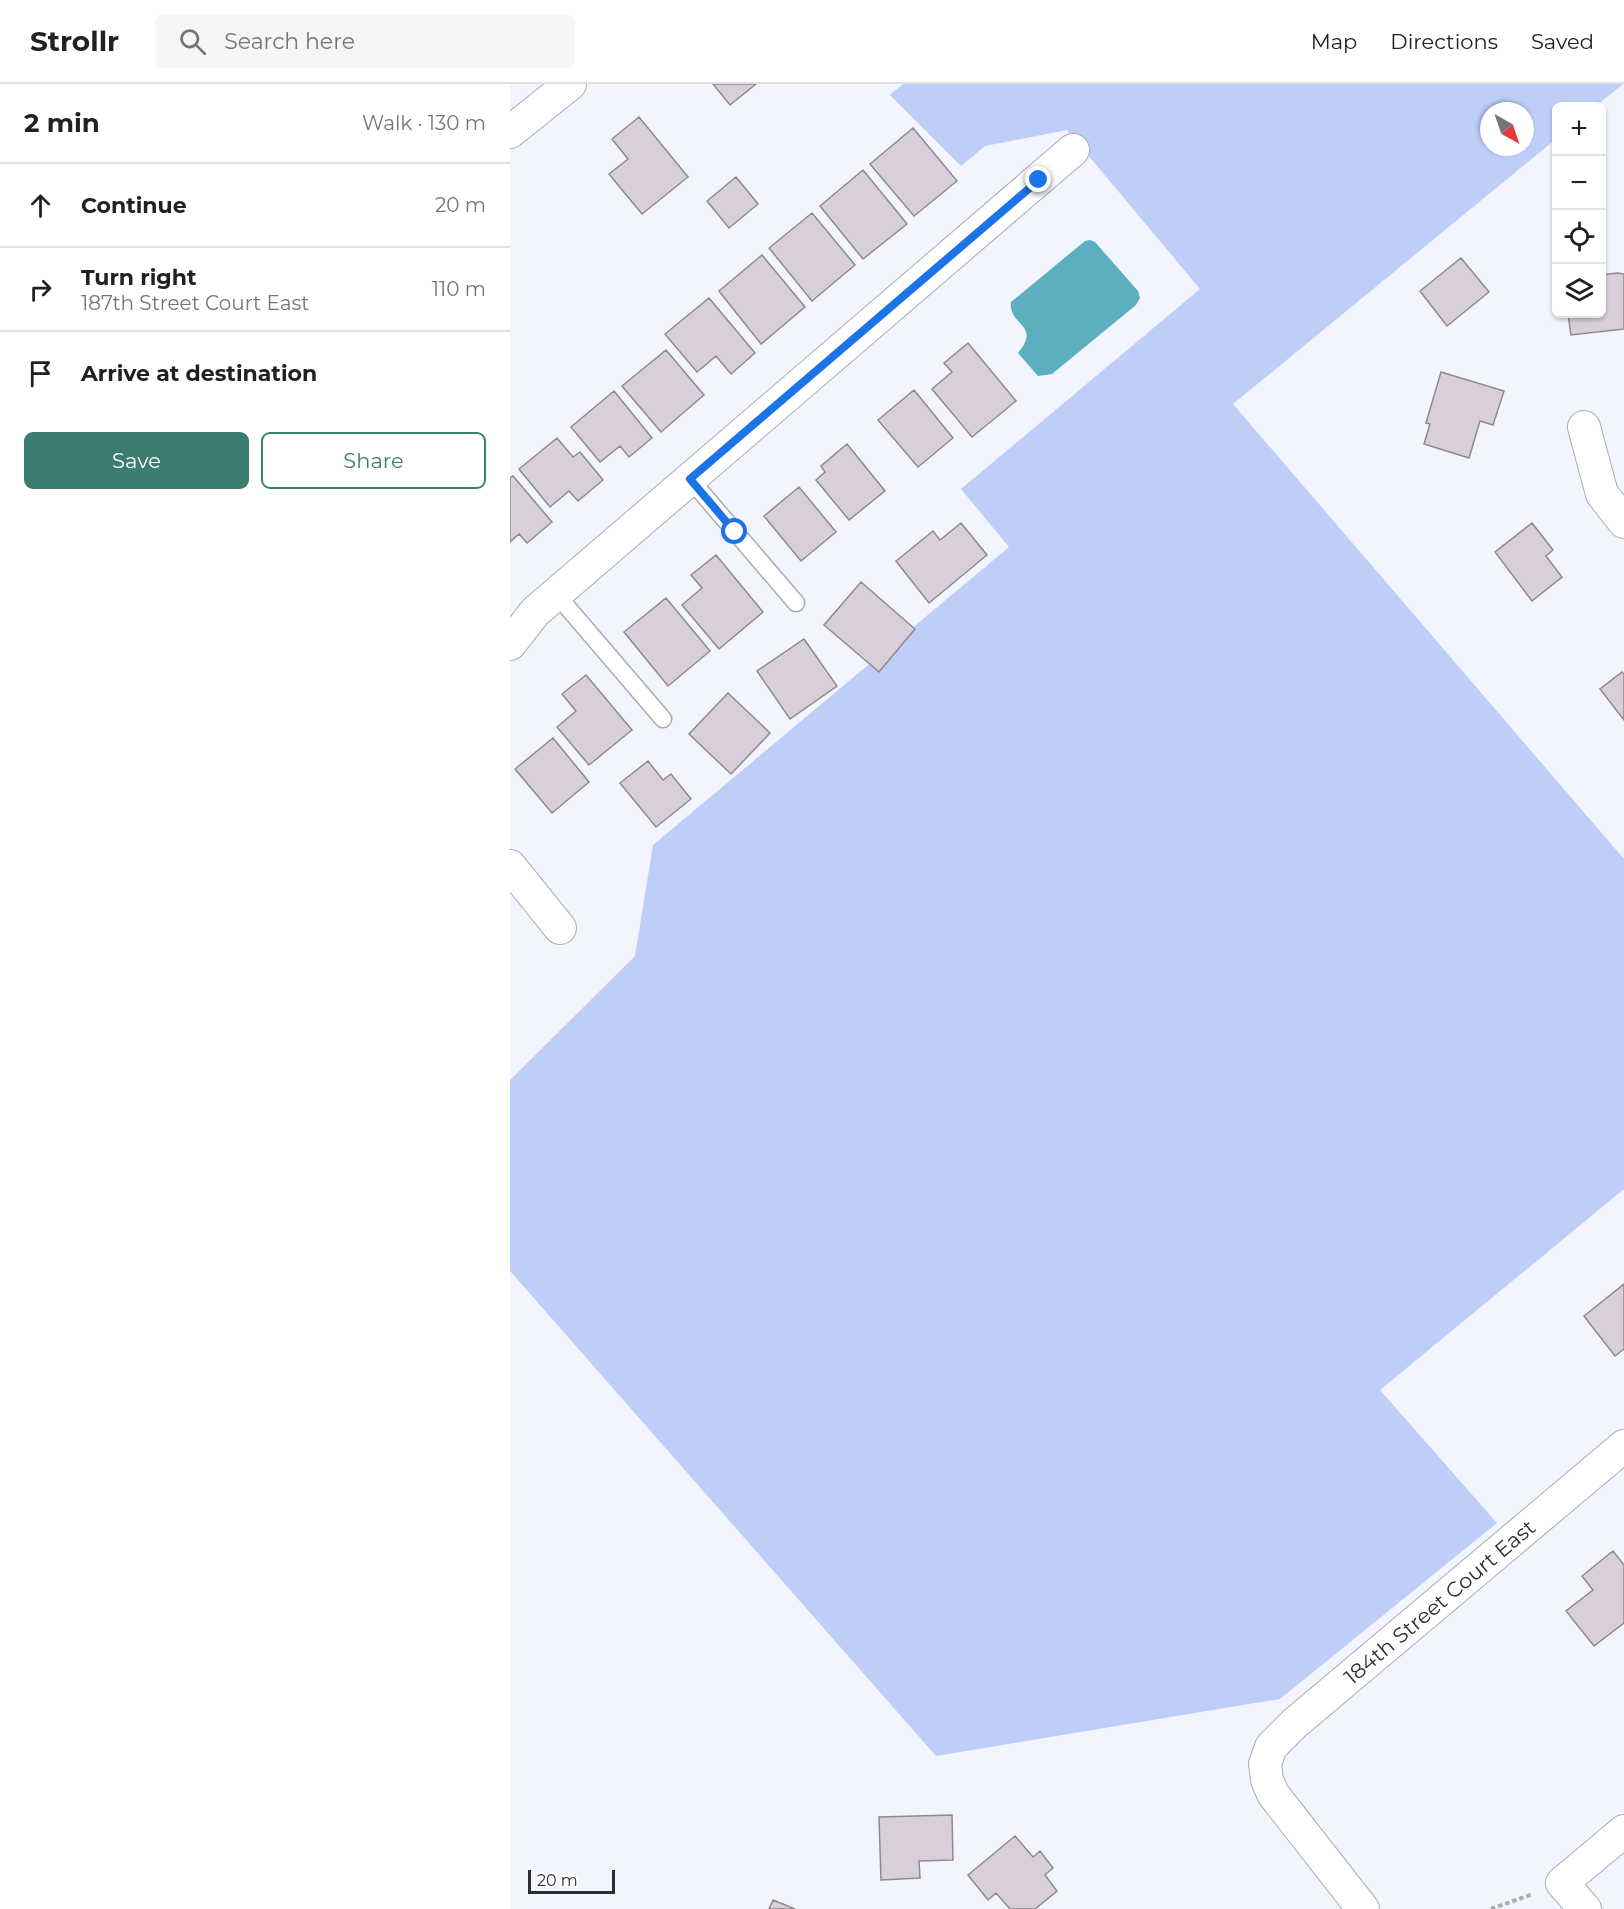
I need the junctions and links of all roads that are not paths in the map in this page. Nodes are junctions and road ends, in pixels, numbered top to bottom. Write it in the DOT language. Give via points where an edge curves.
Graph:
graph roads {
  1 [pos="570,84"];
  2 [pos="510,132"];
  3 [pos="1073,150"];
  4 [pos="1584,427"];
  5 [pos="690,479"];
  6 [pos="1624,522"];
  7 [pos="556,594"];
  8 [pos="796,603"];
  9 [pos="510,644"];
  10 [pos="663,719"];
  11 [pos="510,866"];
  12 [pos="560,928"];
  13 [pos="1624,1446"];
  14 [pos="1624,1831"];
  15 [pos="1364,1909"];
  16 [pos="1585,1909"];
  1 -- 2 [label="street"];
  3 -- 5 [label="street"];
  4 -- 6 [label="street" via="1602,494"];
  5 -- 7 [label="street"];
  5 -- 8 [label="lane"];
  7 -- 9 [label="street" via="535,612"];
  7 -- 10 [label="lane"];
  11 -- 12 [label="street"];
  13 -- 15 [label="street, 184th Street Court East" via="1271,1747 1265,1764 1273,1794"];
  14 -- 16 [label="street" via="1562,1883"];
}
